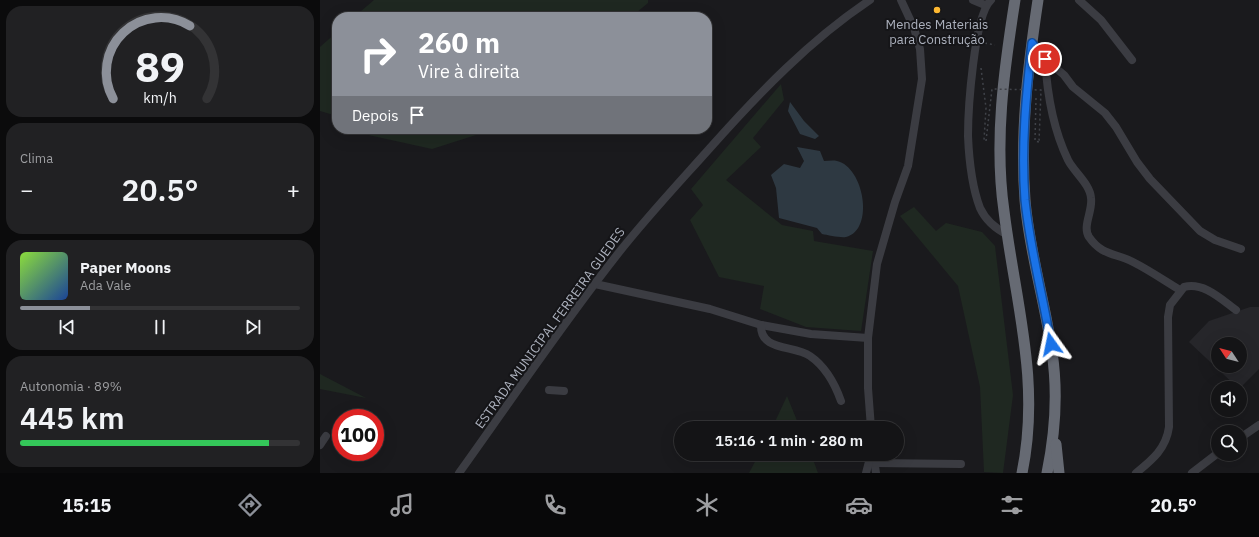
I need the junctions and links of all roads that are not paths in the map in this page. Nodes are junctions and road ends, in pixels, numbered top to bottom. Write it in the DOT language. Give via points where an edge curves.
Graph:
graph roads {
  1 [pos="870,0"];
  2 [pos="901,0"];
  3 [pos="973,0"];
  4 [pos="1015,0"];
  5 [pos="1038,0"];
  6 [pos="1080,0"];
  7 [pos="988,2"];
  8 [pos="1032,43"];
  9 [pos="1045,59"];
  10 [pos="1132,60"];
  11 [pos="1008,235"];
  12 [pos="1241,249"];
  13 [pos="595,284"];
  14 [pos="1180,290"];
  15 [pos="1236,310"];
  16 [pos="761,325"];
  17 [pos="868,338"];
  18 [pos="549,390"];
  19 [pos="564,391"];
  20 [pos="842,401"];
  21 [pos="1055,405"];
  22 [pos="870,421"];
  23 [pos="1259,425"];
  24 [pos="1247,433"];
  25 [pos="326,436"];
  26 [pos="320,445"];
  27 [pos="1211,458"];
  28 [pos="870,461"];
  29 [pos="874,463"];
  30 [pos="961,464"];
  31 [pos="459,473"];
  32 [pos="866,473"];
  33 [pos="876,473"];
  34 [pos="1022,473"];
  35 [pos="1047,473"];
  36 [pos="1059,473"];
  37 [pos="1136,473"];
  38 [pos="1192,473"];
  1 -- 13 [label="street, ESTRADA MUNICIPAL FERREIRA GUEDES" via="801,55 738,116 664,199"];
  2 -- 17 [label="street" via="920,49 922,79 908,166 876,264"];
  3 -- 7 [label="street"];
  4 -- 11 [label="highway" via="1000,121 1001,171"];
  5 -- 8 [label="highway"];
  6 -- 10 [label="street" via="1101,20"];
  7 -- 11 [label="street" via="977,42 969,149 981,210 997,230"];
  8 -- 9 [label="street"];
  8 -- 21 [label="highway" via="1026,99 1025,199 1052,354"];
  9 -- 12 [label="street" via="1064,75 1073,87 1105,113 1150,179 1200,231 1215,240"];
  9 -- 14 [label="street" via="1046,84 1058,134 1068,160 1091,198 1087,229 1089,236 1103,251 1132,261"];
  11 -- 34 [label="highway" via="1029,371 1029,405"];
  13 -- 16 [label="street" via="710,309"];
  13 -- 31 [label="street, ESTRADA MUNICIPAL FERREIRA GUEDES"];
  14 -- 15 [label="street" via="1196,285 1210,291"];
  14 -- 37 [label="street" via="1170,306 1168,317 1168,436 1156,456"];
  16 -- 17 [label="street" via="811,334"];
  16 -- 20 [label="street" via="764,339 802,352 820,364 834,383"];
  17 -- 22 [label="street"];
  18 -- 19 [label="street"];
  21 -- 35 [label="highway"];
  21 -- 36 [label="highway"];
  23 -- 24 [label="street"];
  25 -- 26 [label="street"];
  27 -- 38 [label="street"];
  28 -- 32 [label="street"];
  29 -- 30 [label="street"];
  29 -- 33 [label="street"];
}
